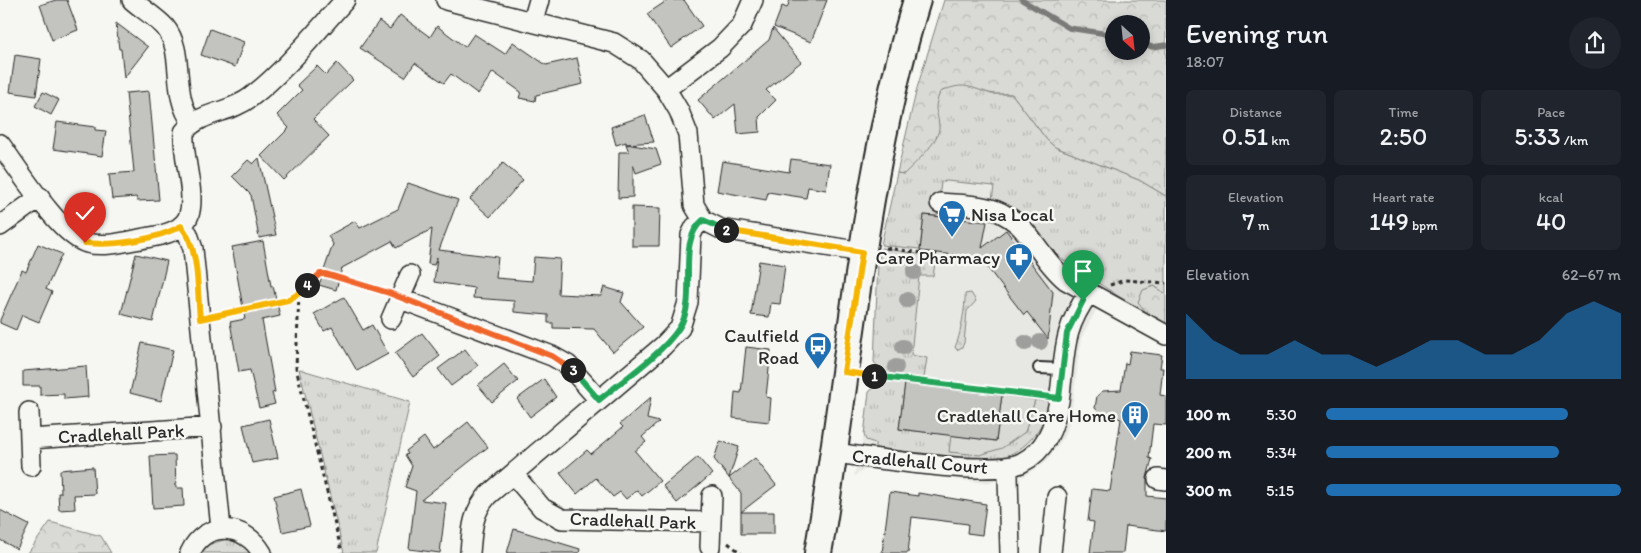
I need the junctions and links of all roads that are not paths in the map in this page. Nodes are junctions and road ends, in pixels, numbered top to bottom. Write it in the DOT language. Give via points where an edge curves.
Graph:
graph roads {
  1 [pos="132,0"];
  2 [pos="345,0"];
  3 [pos="446,0"];
  4 [pos="539,0"];
  5 [pos="753,0"];
  6 [pos="917,0"];
  7 [pos="533,21"];
  8 [pos="666,89"];
  9 [pos="192,122"];
  10 [pos="0,144"];
  11 [pos="40,197"];
  12 [pos="940,203"];
  13 [pos="703,220"];
  14 [pos="0,226"];
  15 [pos="181,226"];
  16 [pos="871,250"];
  17 [pos="410,275"];
  18 [pos="1093,295"];
  19 [pos="401,298"];
  20 [pos="391,319"];
  21 [pos="1166,335"];
  22 [pos="1038,368"];
  23 [pos="1062,369"];
  24 [pos="599,400"];
  25 [pos="29,412"];
  26 [pos="212,427"];
  27 [pos="30,438"];
  28 [pos="835,452"];
  29 [pos="31,466"];
  30 [pos="1005,467"];
  31 [pos="513,474"];
  32 [pos="712,496"];
  33 [pos="1057,496"];
  34 [pos="710,522"];
  35 [pos="221,529"];
  36 [pos="710,547"];
  37 [pos="190,553"];
  38 [pos="262,553"];
  39 [pos="470,553"];
  40 [pos="818,553"];
  41 [pos="1010,553"];
  42 [pos="1051,553"];
  1 -- 9 [label="street" via="164,27 171,38 180,101"];
  2 -- 9 [label="street" via="279,73 249,99 225,112 205,115"];
  3 -- 7 [label="street"];
  4 -- 7 [label="street"];
  5 -- 8 [label="street" via="742,25 720,48"];
  6 -- 16 [label="street" via="879,152"];
  7 -- 8 [label="street" via="614,43 641,60"];
  8 -- 13 [label="street" via="688,134 694,205"];
  9 -- 15 [label="street" via="184,132 183,144 191,205 188,218"];
  10 -- 11 [label="street"];
  11 -- 14 [label="street"];
  11 -- 15 [label="street" via="59,224 85,243 101,245 164,235"];
  12 -- 18 [label="street" via="985,208 1005,215 1020,226 1053,270"];
  13 -- 16 [label="street" via="721,229"];
  13 -- 24 [label="street" via="690,235 688,302 680,328"];
  15 -- 26 [label="street, Cradlehall Park" via="193,248"];
  16 -- 28 [label="street" via="844,372"];
  17 -- 19 [label="street"];
  18 -- 21 [label="street"];
  18 -- 23 [label="street, Cradlehall Court" via="1076,311 1067,333"];
  19 -- 20 [label="street"];
  19 -- 24 [label="street" via="552,356 568,365"];
  22 -- 23 [label="lane"];
  23 -- 30 [label="street, Cradlehall Court" via="1055,422 1047,441 1020,464"];
  24 -- 31 [label="street"];
  25 -- 27 [label="street"];
  26 -- 27 [label="street, Cradlehall Park"];
  26 -- 35 [label="street, Cradlehall Park"];
  27 -- 29 [label="street"];
  28 -- 30 [label="street, Cradlehall Court" via="969,468"];
  28 -- 40 [label="street"];
  30 -- 41 [label="street, Cradlehall Court"];
  31 -- 34 [label="street, Cradlehall Park" via="542,508 562,519"];
  31 -- 39 [label="street" via="479,506 473,518"];
  32 -- 34 [label="street"];
  33 -- 42 [label="street"];
  34 -- 36 [label="street"];
  35 -- 37 [label="street" via="198,540"];
  35 -- 38 [label="street" via="247,535"];
}
